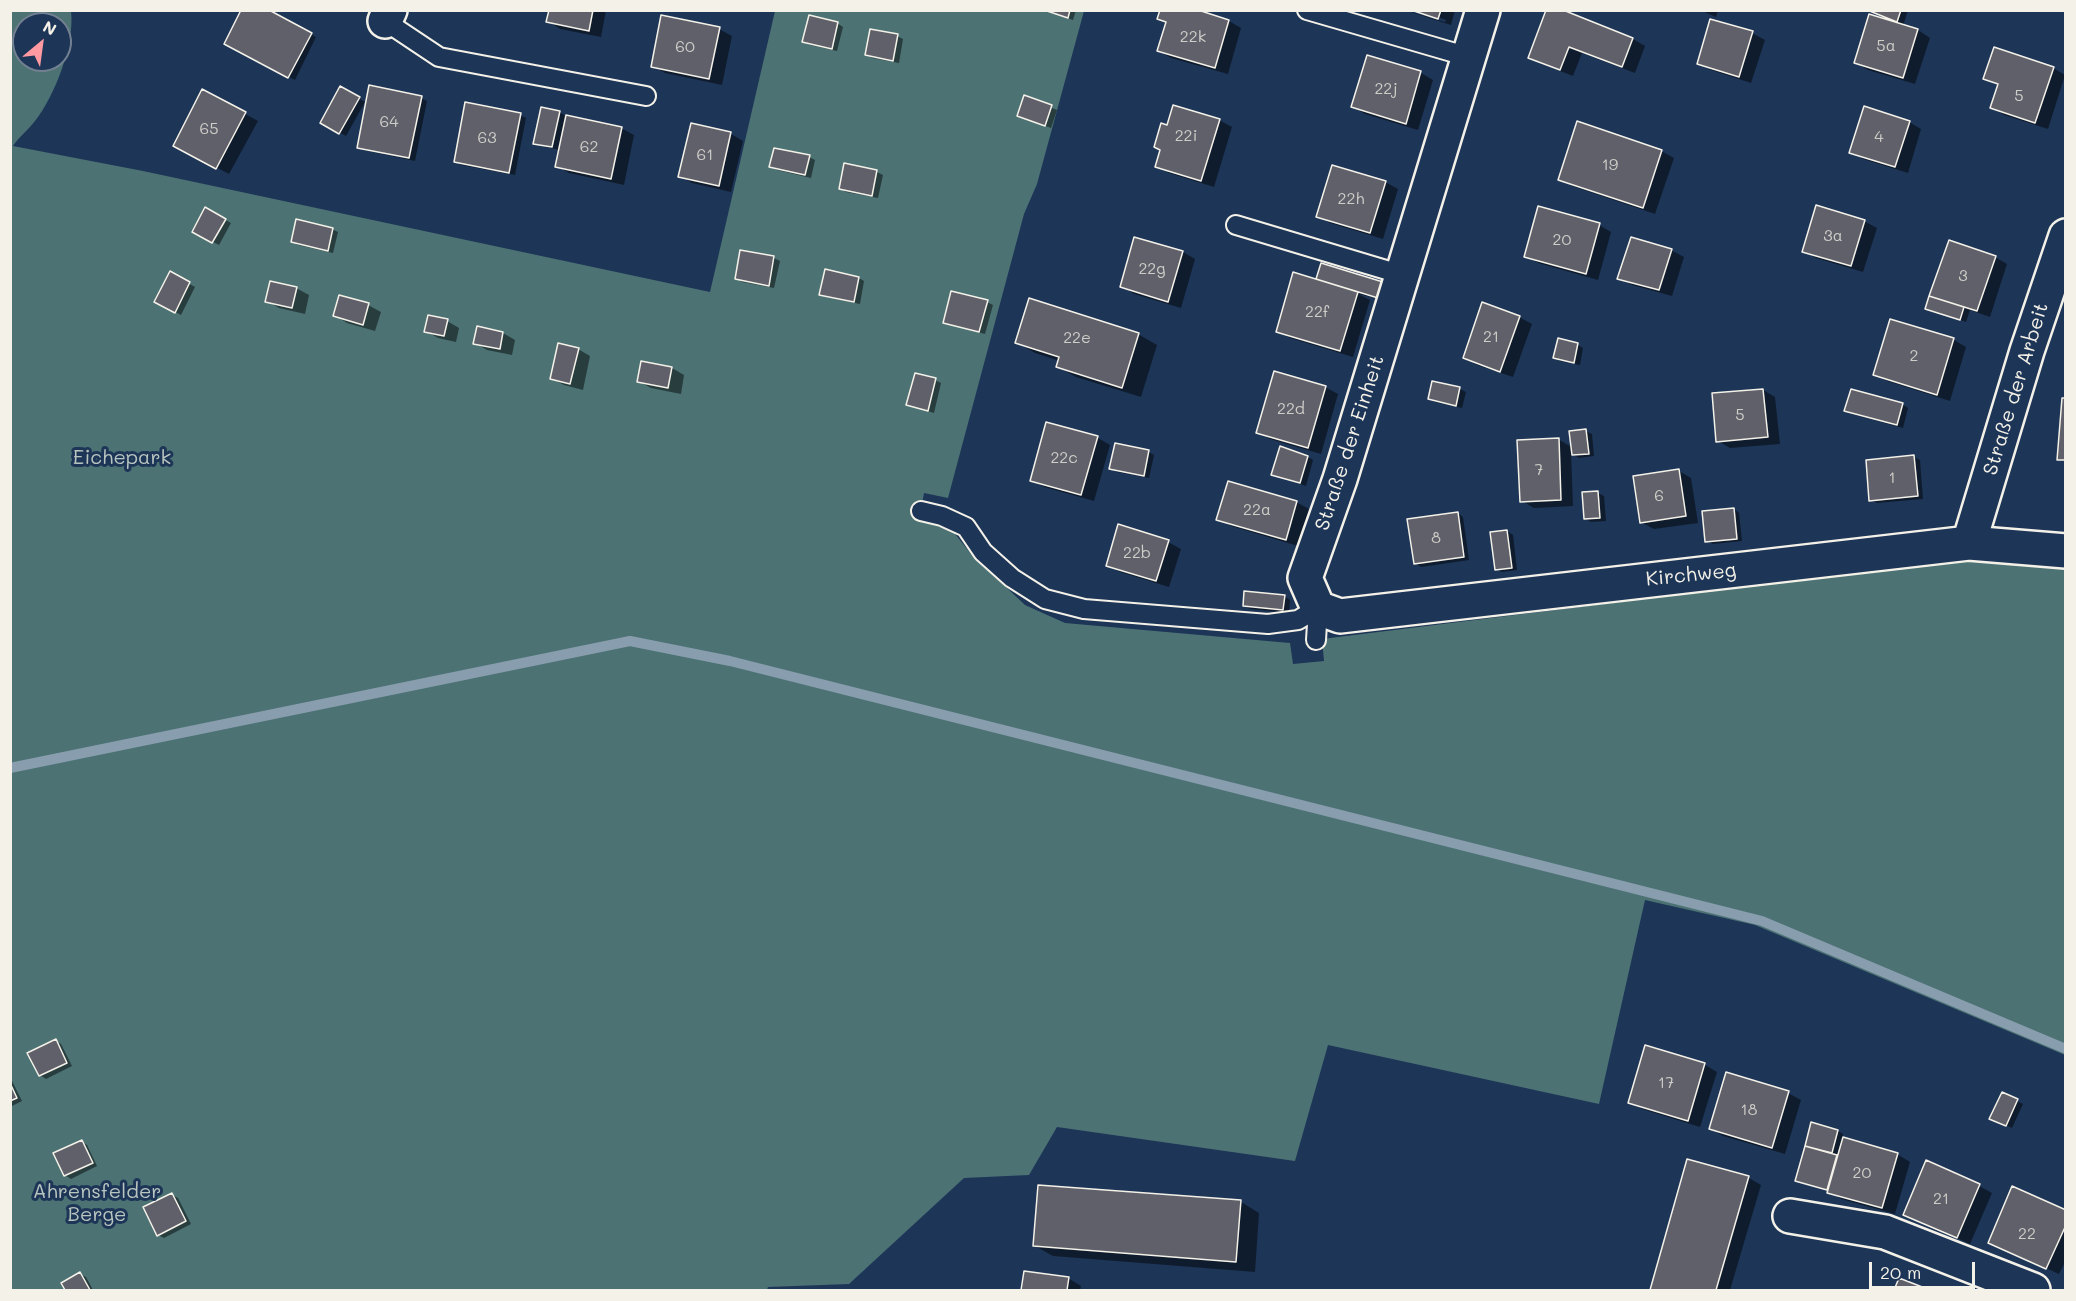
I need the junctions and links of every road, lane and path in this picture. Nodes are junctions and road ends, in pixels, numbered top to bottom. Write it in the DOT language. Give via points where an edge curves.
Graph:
graph roads {
  1 [pos="1307,10"];
  2 [pos="1483,10"];
  3 [pos="387,16"];
  4 [pos="1469,57"];
  5 [pos="646,96"];
  6 [pos="1236,225"];
  7 [pos="2066,236"];
  8 [pos="1403,275"];
  9 [pos="921,511"];
  10 [pos="1969,543"];
  11 [pos="2066,551"];
  12 [pos="1318,608"];
  13 [pos="1316,640"];
  14 [pos="1790,1216"];
  15 [pos="2033,1290"];
  1 -- 4 [label="lane"];
  2 -- 4 [label="street, Straße der Einheit"];
  3 -- 5 [label="lane" via="439,57"];
  4 -- 8 [label="street, Straße der Einheit"];
  6 -- 8 [label="lane"];
  7 -- 10 [label="street, Straße der Arbeit"];
  8 -- 12 [label="street, Straße der Einheit" via="1305,578"];
  9 -- 12 [label="lane" via="966,527 983,552 1012,578 1054,602 1084,609 1268,624 1298,620"];
  10 -- 11 [label="street, Kirchweg"];
  10 -- 12 [label="street, Kirchweg" via="1340,616"];
  12 -- 13 [label="lane"];
  14 -- 15 [label="street" via="1885,1232"];
}
